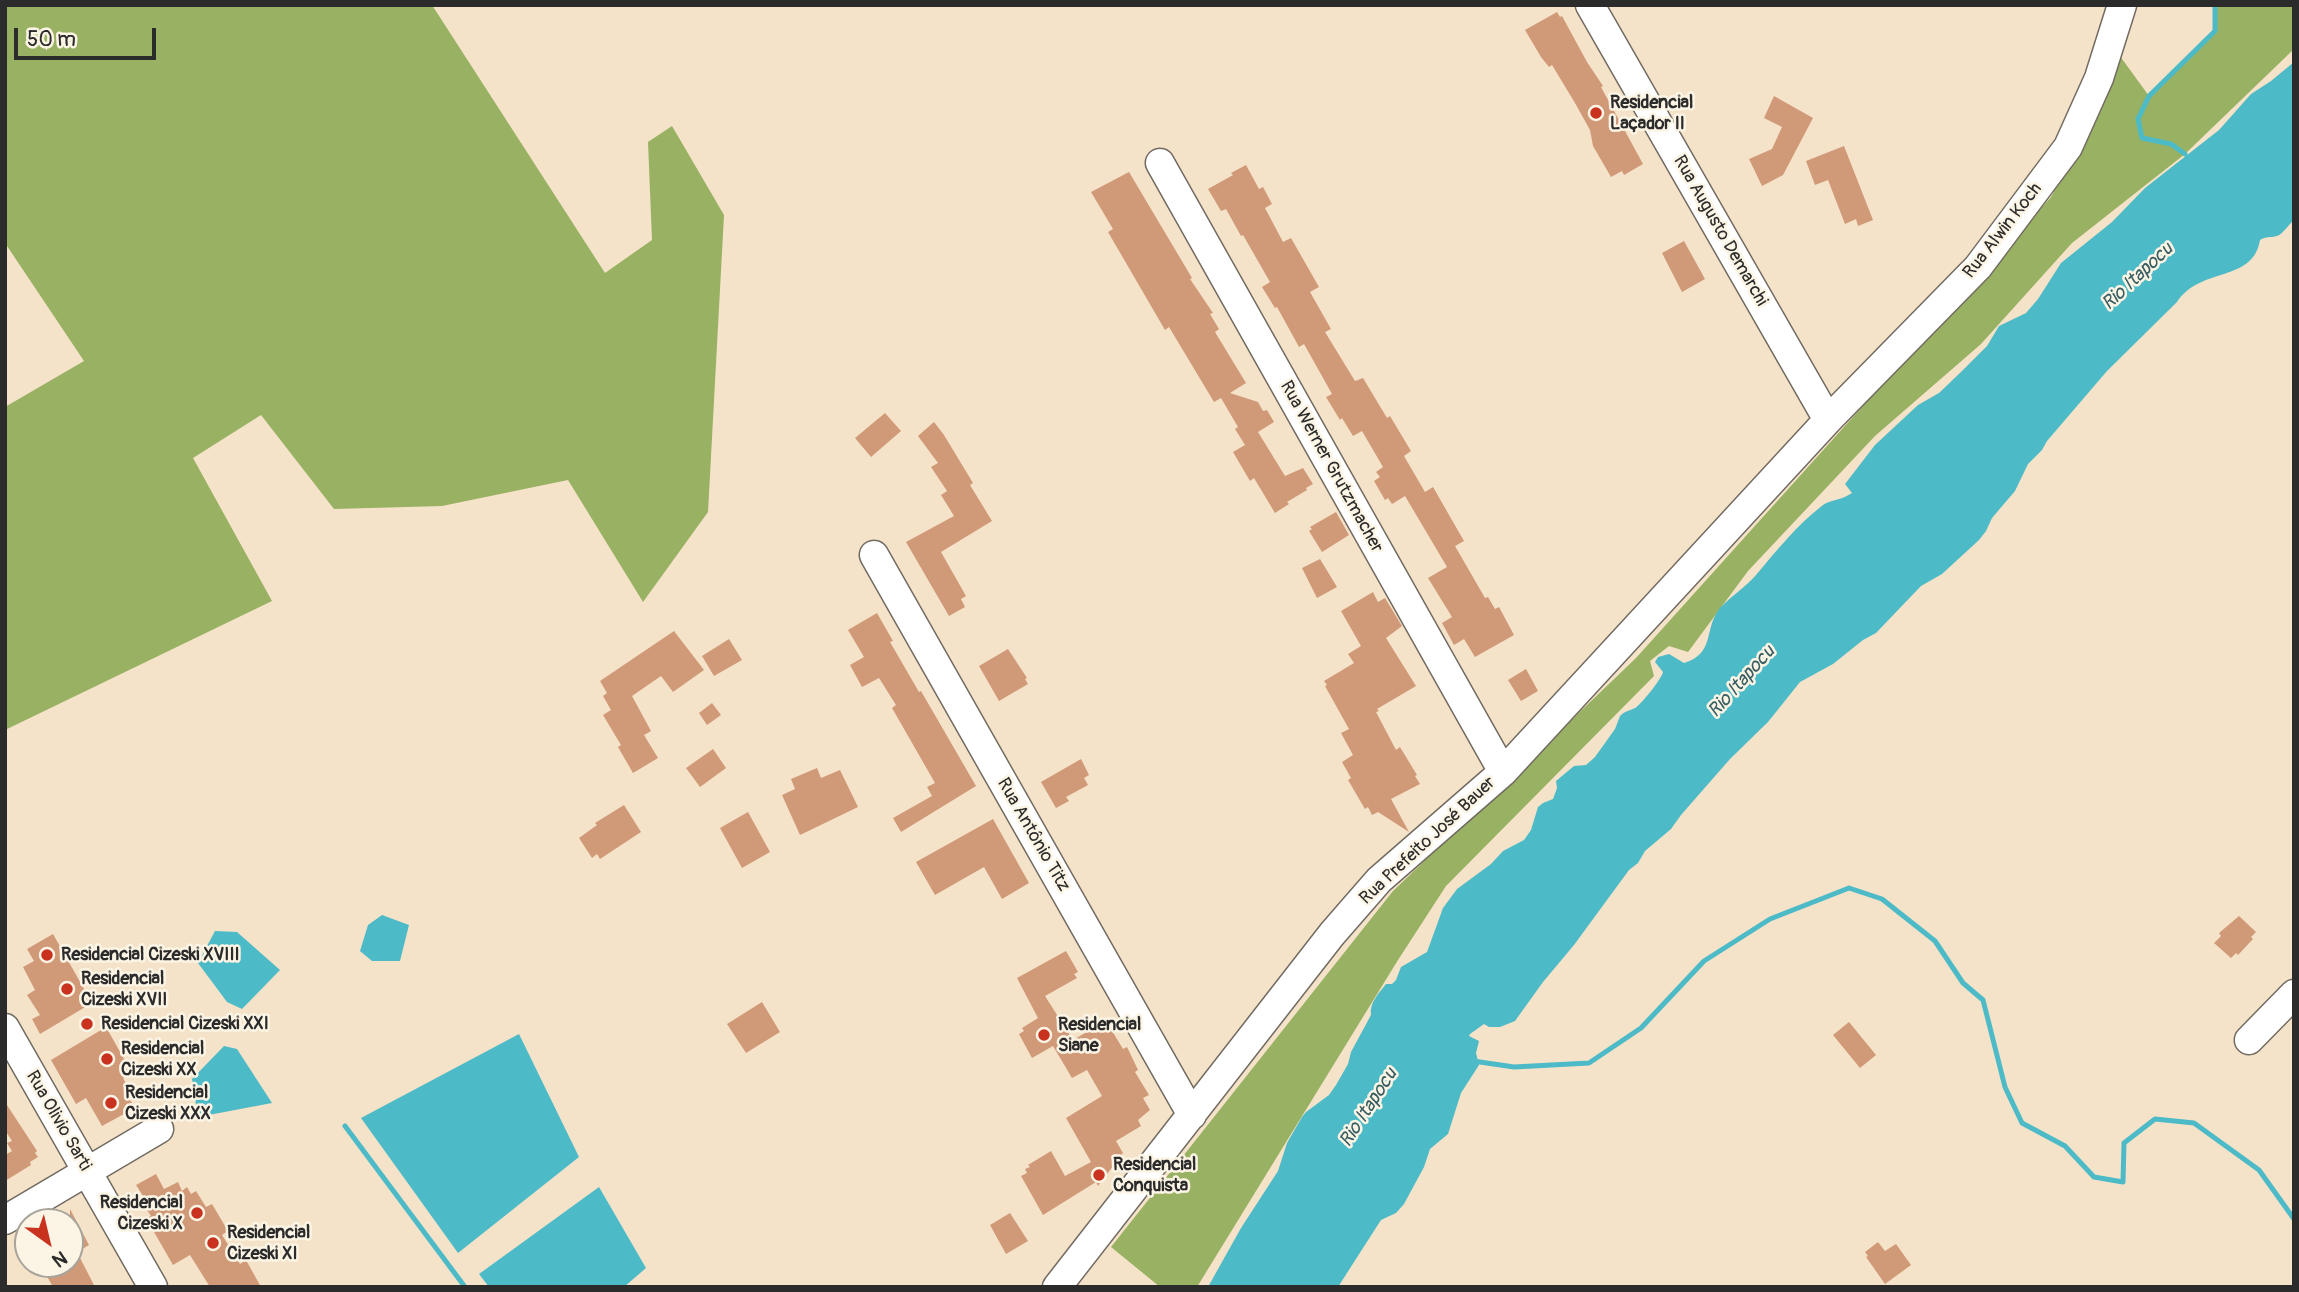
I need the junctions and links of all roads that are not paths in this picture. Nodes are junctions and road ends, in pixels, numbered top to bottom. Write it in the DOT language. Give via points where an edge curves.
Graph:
graph roads {
  1 [pos="1590,5"];
  2 [pos="2122,5"];
  3 [pos="1160,163"];
  4 [pos="1828,420"];
  5 [pos="874,555"];
  6 [pos="1503,772"];
  7 [pos="2294,994"];
  8 [pos="5,1028"];
  9 [pos="2249,1040"];
  10 [pos="1192,1115"];
  11 [pos="159,1129"];
  12 [pos="87,1171"];
  13 [pos="5,1220"];
  14 [pos="153,1287"];
  15 [pos="1057,1287"];
  1 -- 4 [label="street, Rua Augusto Demarchi"];
  2 -- 4 [label="street, Rua Alwin Koch" via="2099,78 2068,147 1978,267"];
  3 -- 6 [label="street, Rua Werner Grutzmacher"];
  4 -- 6 [label="street, Rua Prefeito José Bauer"];
  5 -- 10 [label="street, Rua Antônio Titz"];
  6 -- 10 [label="street, Rua Prefeito José Bauer" via="1379,880"];
  7 -- 9 [label="street"];
  8 -- 12 [label="street, Rua Olivio Sarti"];
  10 -- 15 [label="street, Rua Prefeito José Bauer"];
  11 -- 12 [label="street"];
  12 -- 13 [label="street"];
  12 -- 14 [label="street, Rua Olivio Sarti"];
}
